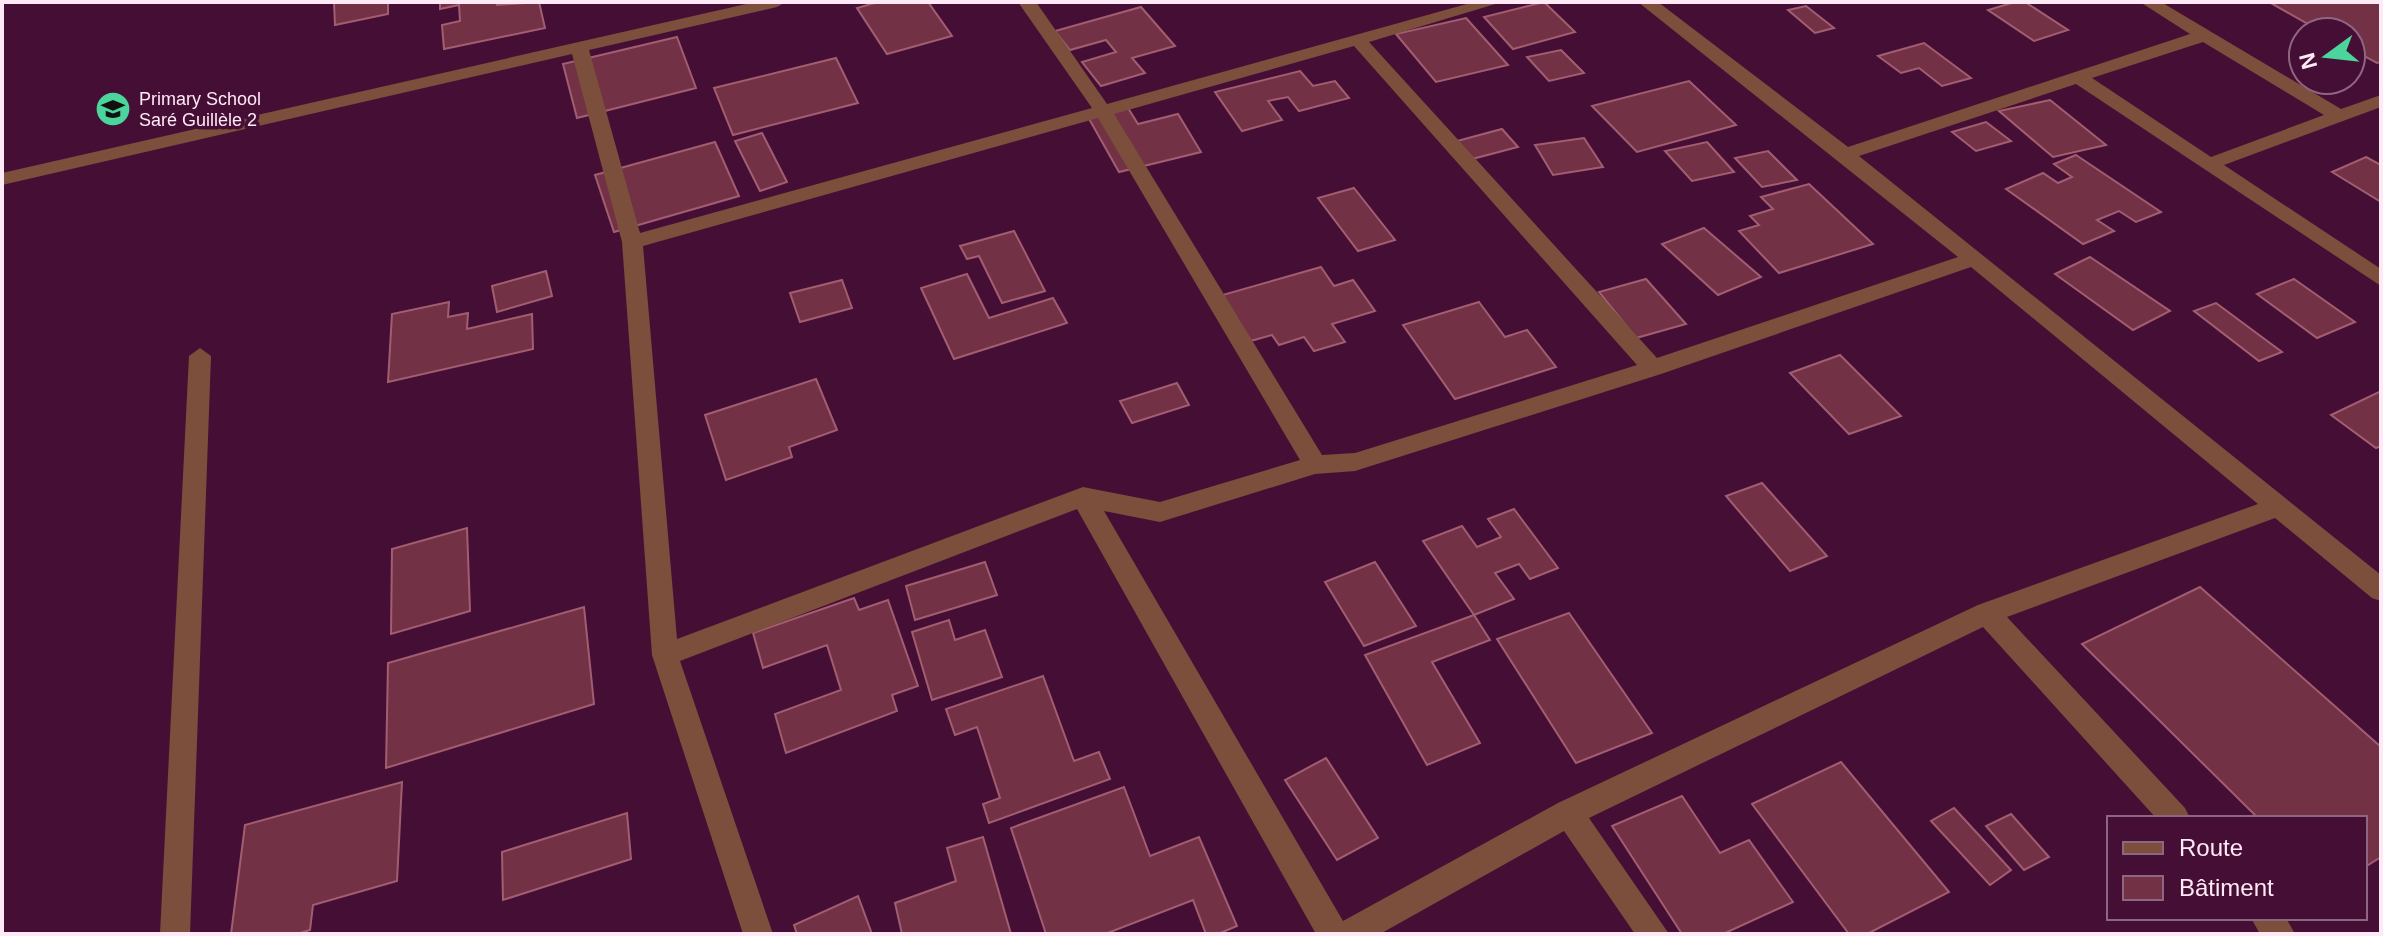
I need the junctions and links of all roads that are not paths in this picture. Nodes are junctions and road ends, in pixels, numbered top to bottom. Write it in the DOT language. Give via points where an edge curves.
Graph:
graph roads {
  1 [pos="777,2"];
  2 [pos="1027,2"];
  3 [pos="1493,2"];
  4 [pos="1647,2"];
  5 [pos="2149,2"];
  6 [pos="2205,35"];
  7 [pos="1358,40"];
  8 [pos="579,47"];
  9 [pos="2078,77"];
  10 [pos="2381,101"];
  11 [pos="1103,111"];
  12 [pos="2339,116"];
  13 [pos="1845,154"];
  14 [pos="2209,164"];
  15 [pos="2,179"];
  16 [pos="632,242"];
  17 [pos="1973,259"];
  18 [pos="2381,279"];
  19 [pos="200,356"];
  20 [pos="1653,368"];
  21 [pos="1315,465"];
  22 [pos="1083,497"];
  23 [pos="2278,507"];
  24 [pos="2381,590"];
  25 [pos="1987,613"];
  26 [pos="665,655"];
  27 [pos="1568,813"];
  28 [pos="2173,816"];
  29 [pos="175,934"];
  30 [pos="758,934"];
  31 [pos="1333,934"];
  32 [pos="1350,934"];
  33 [pos="1654,934"];
  1 -- 8 [label="street"];
  2 -- 11 [label="street"];
  3 -- 7 [label="street"];
  4 -- 13 [label="street"];
  5 -- 6 [label="street"];
  6 -- 9 [label="street"];
  6 -- 12 [label="street"];
  7 -- 11 [label="street"];
  7 -- 20 [label="street"];
  8 -- 15 [label="street"];
  8 -- 16 [label="street"];
  9 -- 13 [label="street"];
  9 -- 14 [label="street"];
  10 -- 12 [label="street"];
  11 -- 16 [label="street"];
  11 -- 21 [label="street"];
  12 -- 14 [label="street"];
  13 -- 17 [label="street"];
  14 -- 18 [label="street"];
  16 -- 26 [label="street"];
  17 -- 20 [label="street"];
  17 -- 23 [label="street"];
  19 -- 29 [label="street"];
  20 -- 21 [label="street" via="1355,462"];
  21 -- 22 [label="street" via="1160,512"];
  22 -- 26 [label="street"];
  22 -- 31 [label="street"];
  23 -- 24 [label="street"];
  23 -- 25 [label="street"];
  25 -- 27 [label="street"];
  25 -- 28 [label="street"];
  26 -- 30 [label="street"];
  27 -- 32 [label="street"];
  27 -- 33 [label="street"];
}
